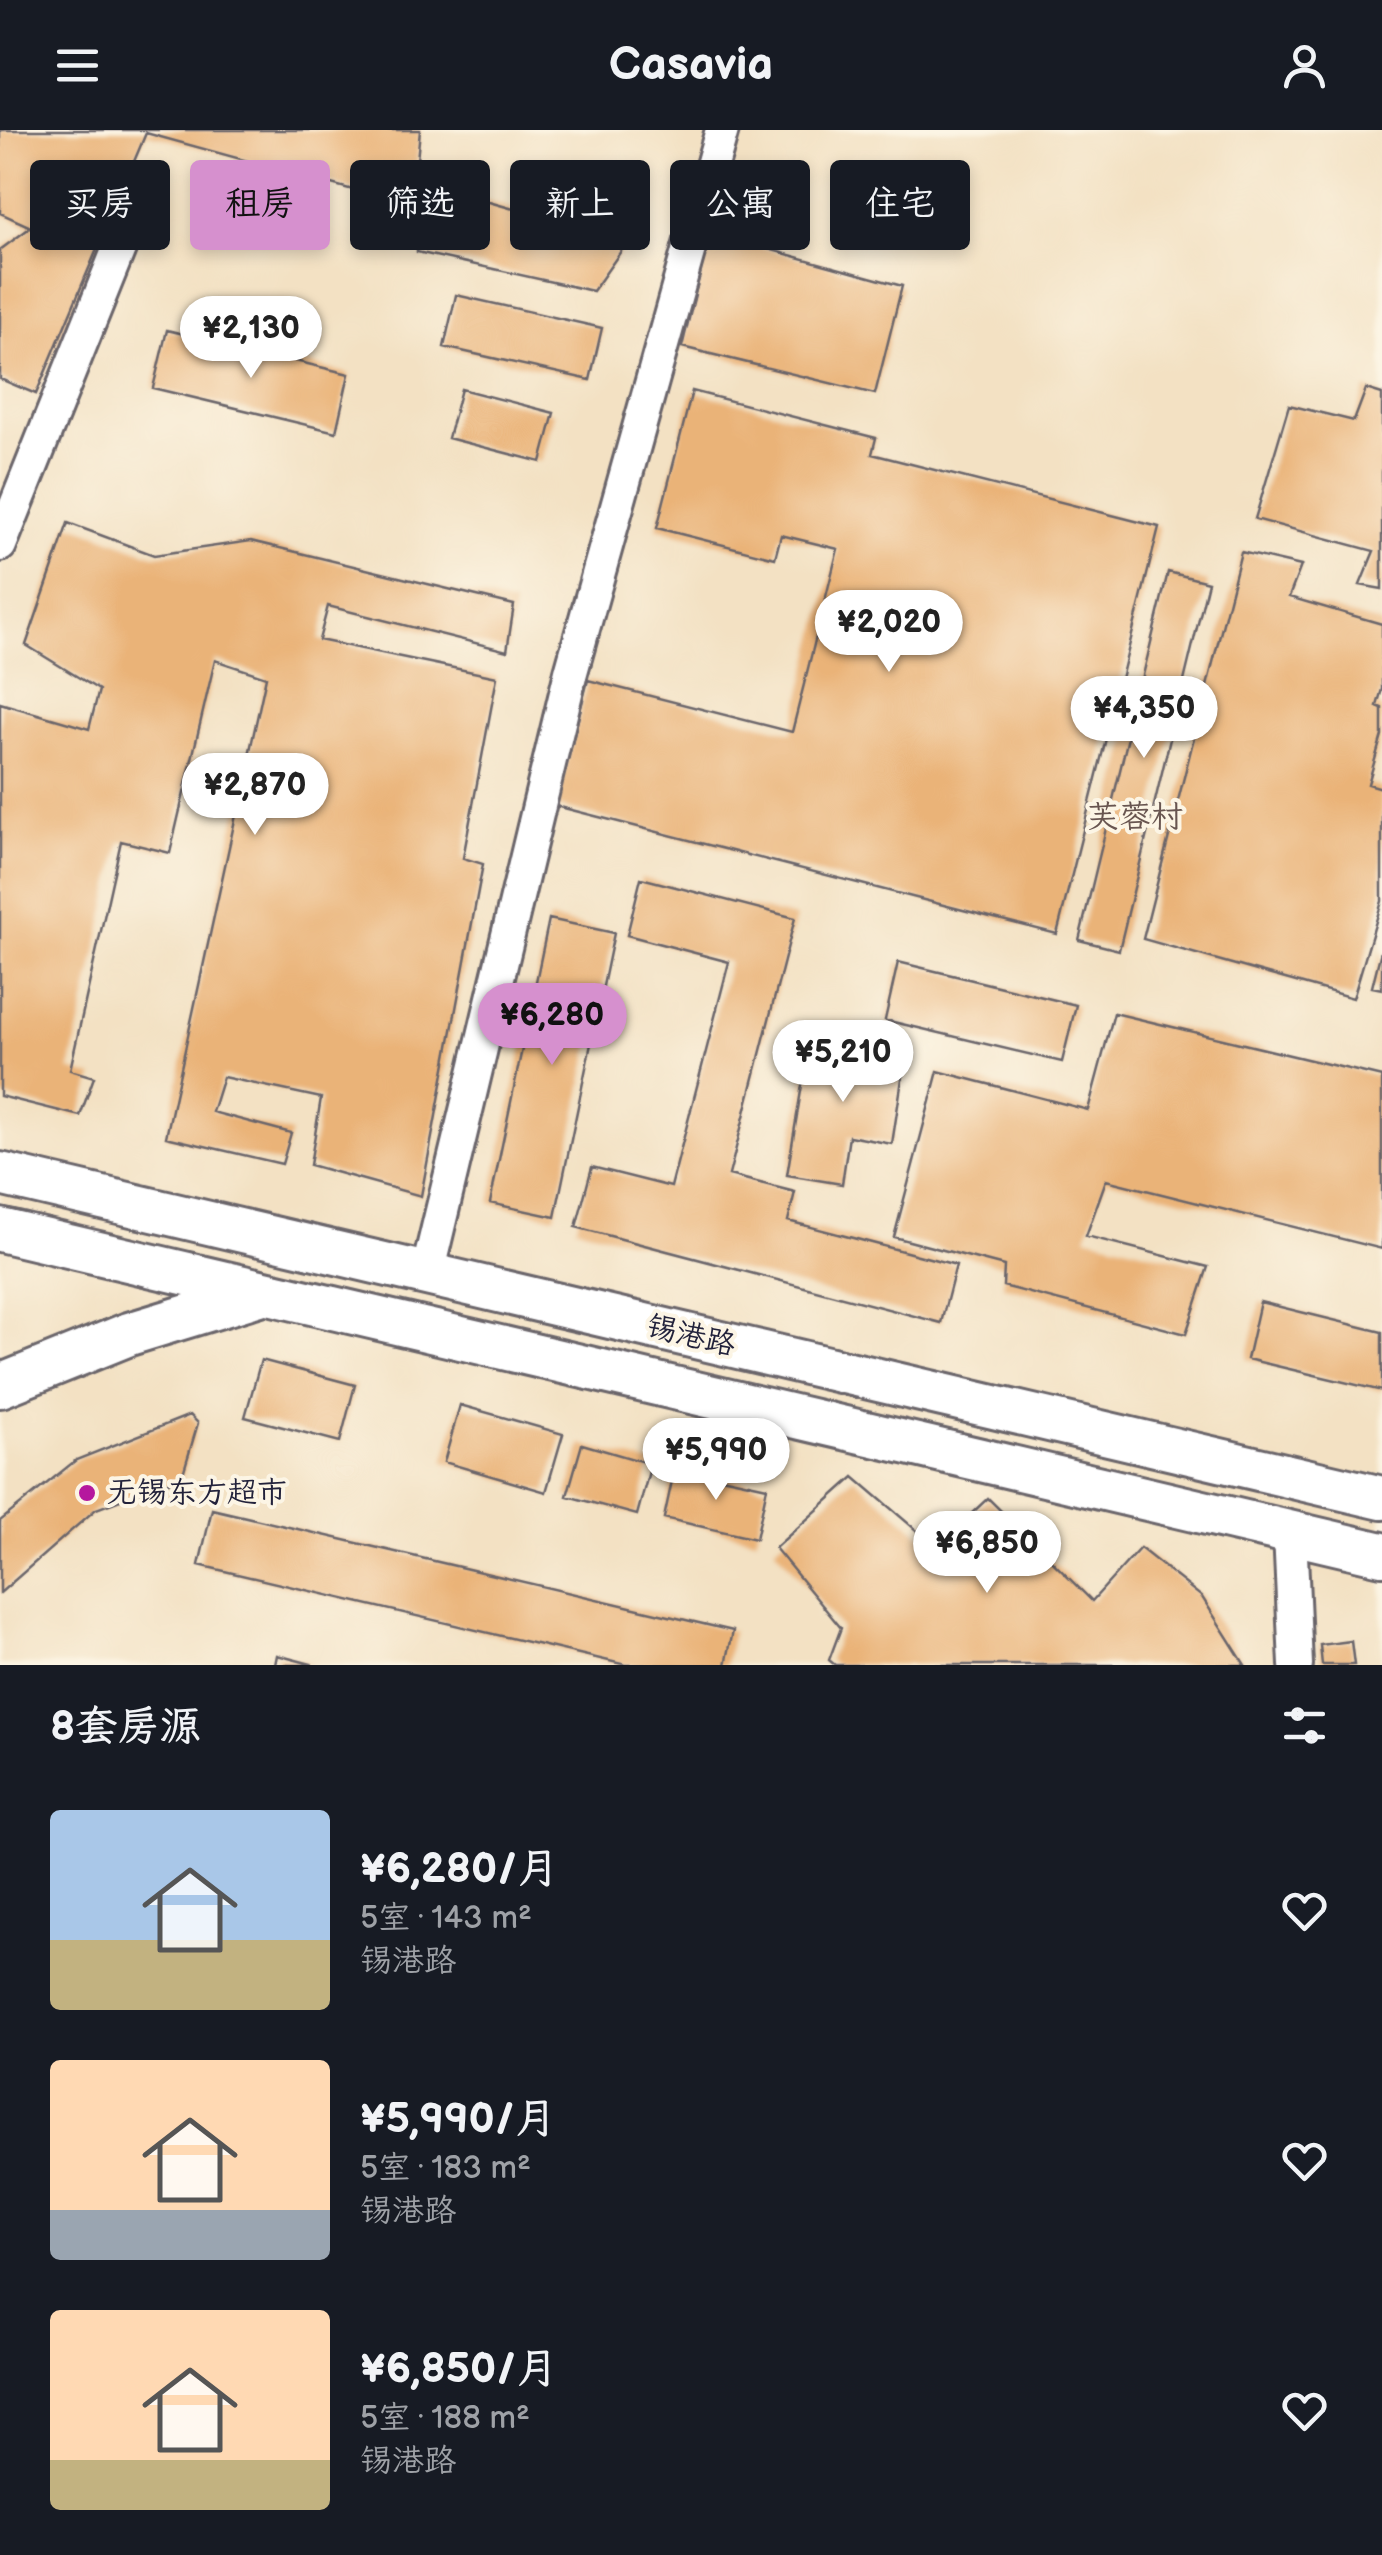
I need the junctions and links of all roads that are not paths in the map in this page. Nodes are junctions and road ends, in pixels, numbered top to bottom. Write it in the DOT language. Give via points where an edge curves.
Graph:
graph roads {
  1 [pos="722,130"];
  2 [pos="118,250"];
  3 [pos="0,545"];
  4 [pos="0,1174"];
  5 [pos="0,1230"];
  6 [pos="427,1274"];
  7 [pos="267,1292"];
  8 [pos="0,1386"];
  9 [pos="1382,1498"];
  10 [pos="1290,1533"];
  11 [pos="1382,1554"];
  12 [pos="1296,1665"];
  1 -- 6 [label="street" via="571,672"];
  2 -- 3 [label="street"];
  4 -- 6 [label="main road, 锡港路"];
  5 -- 7 [label="main road, 锡港路"];
  6 -- 9 [label="main road, 锡港路"];
  7 -- 8 [label="main road" via="129,1334"];
  7 -- 10 [label="main road, 锡港路"];
  10 -- 11 [label="main road, 锡港路"];
  10 -- 12 [label="street"];
}
